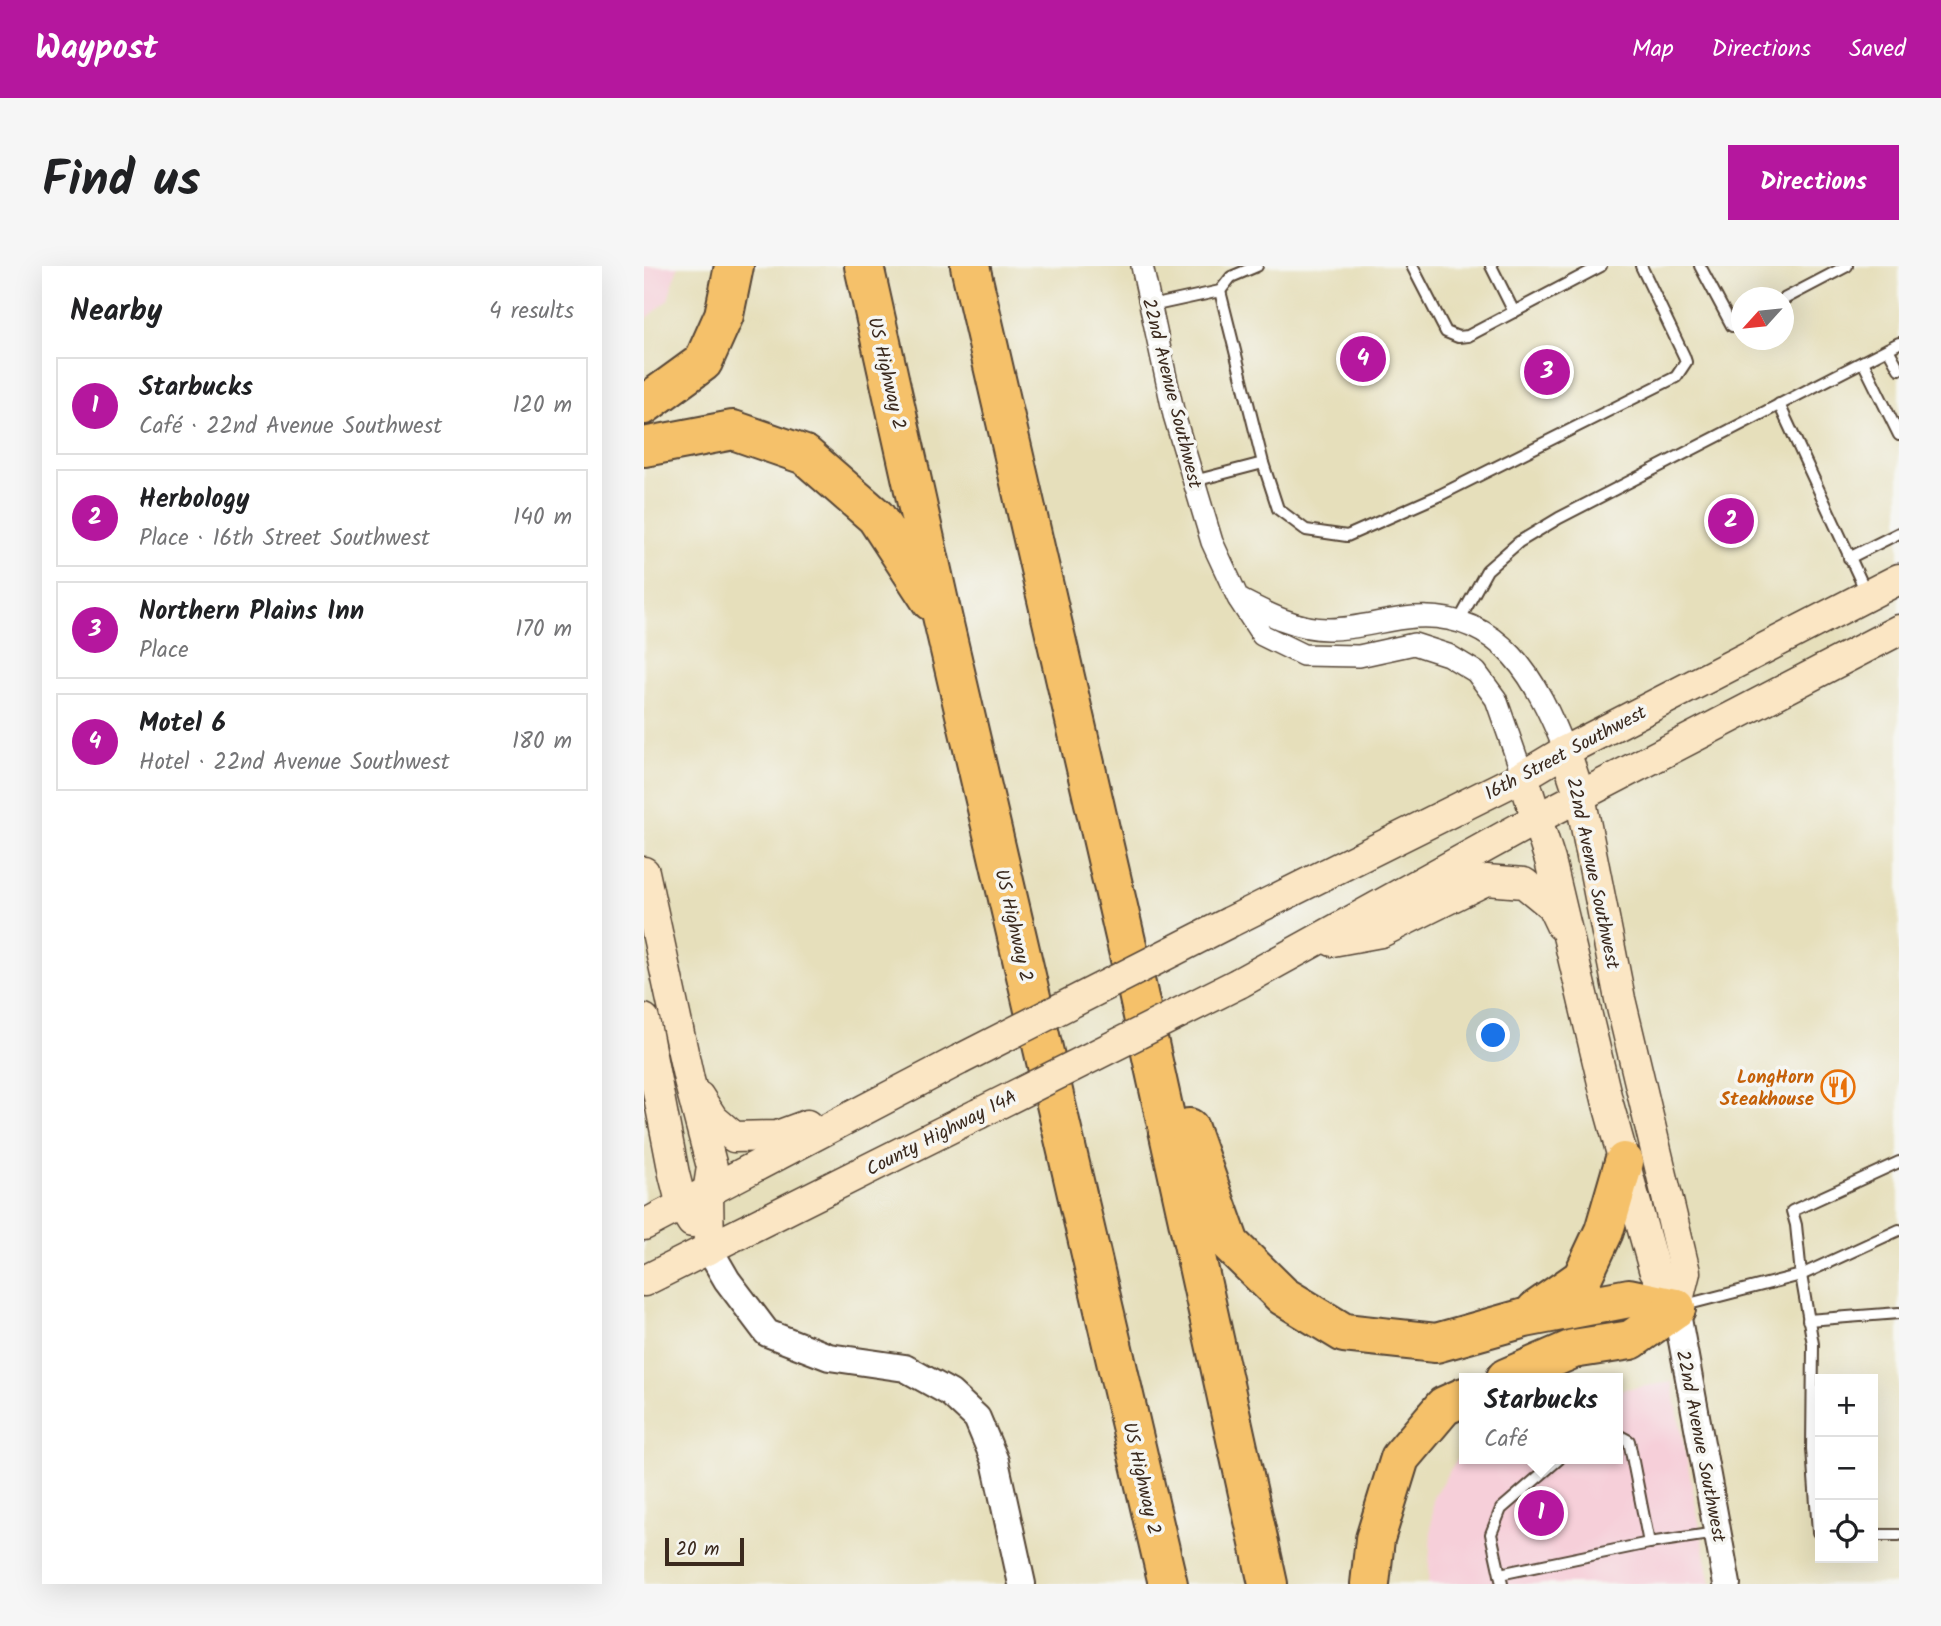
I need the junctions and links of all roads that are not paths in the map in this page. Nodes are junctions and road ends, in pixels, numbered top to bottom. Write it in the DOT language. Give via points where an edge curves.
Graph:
graph roads {
  1 [pos="734,266"];
  2 [pos="864,266"];
  3 [pos="970,266"];
  4 [pos="1142,266"];
  5 [pos="1258,266"];
  6 [pos="1412,266"];
  7 [pos="1491,266"];
  8 [pos="1601,266"];
  9 [pos="1641,266"];
  10 [pos="1700,266"];
  11 [pos="1847,266"];
  12 [pos="1220,291"];
  13 [pos="1794,293"];
  14 [pos="1150,306"];
  15 [pos="1514,312"];
  16 [pos="1731,324"];
  17 [pos="1894,346"];
  18 [pos="1863,362"];
  19 [pos="1899,369"];
  20 [pos="1779,404"];
  21 [pos="644,405"];
  22 [pos="1899,435"];
  23 [pos="647,449"];
  24 [pos="1263,463"];
  25 [pos="1194,481"];
  26 [pos="1899,533"];
  27 [pos="1849,558"];
  28 [pos="1899,579"];
  29 [pos="1867,595"];
  30 [pos="1237,598"];
  31 [pos="1460,619"];
  32 [pos="943,620"];
  33 [pos="1899,630"];
  34 [pos="1565,751"];
  35 [pos="1523,776"];
  36 [pos="1580,796"];
  37 [pos="1536,819"];
  38 [pos="644,872"];
  39 [pos="1568,938"];
  40 [pos="1308,945"];
  41 [pos="1137,989"];
  42 [pos="644,1019"];
  43 [pos="689,1080"];
  44 [pos="887,1098"];
  45 [pos="1623,1162"];
  46 [pos="1899,1162"];
  47 [pos="695,1199"];
  48 [pos="644,1225"];
  49 [pos="1899,1230"];
  50 [pos="709,1249"];
  51 [pos="1801,1275"];
  52 [pos="644,1281"];
  53 [pos="1676,1308"];
  54 [pos="1899,1313"];
  55 [pos="1525,1318"];
  56 [pos="1808,1320"];
  57 [pos="1518,1373"];
  58 [pos="1459,1399"];
  59 [pos="1623,1438"];
  60 [pos="1553,1464"];
  61 [pos="1816,1500"];
  62 [pos="1719,1533"];
  63 [pos="1878,1535"];
  64 [pos="1899,1535"];
  65 [pos="1649,1543"];
  66 [pos="1501,1579"];
  67 [pos="1022,1584"];
  68 [pos="1168,1584"];
  69 [pos="1268,1584"];
  70 [pos="1370,1584"];
  71 [pos="1727,1584"];
  1 -- 21 [label="highway" via="724,315 703,362"];
  2 -- 32 [label="highway, US Highway 2"];
  3 -- 41 [label="highway"];
  4 -- 14 [label="street, 22nd Avenue Southwest"];
  5 -- 12 [label="lane" via="1231,277"];
  6 -- 15 [label="lane" via="1446,332 1468,336"];
  7 -- 15 [label="lane"];
  8 -- 15 [label="lane"];
  9 -- 24 [label="lane" via="1685,356 1675,377 1440,495 1346,536 1306,530 1278,509"];
  10 -- 16 [label="lane"];
  11 -- 13 [label="lane"];
  12 -- 14 [label="lane"];
  12 -- 24 [label="lane"];
  14 -- 25 [label="street, 22nd Avenue Southwest"];
  17 -- 18 [label="lane"];
  17 -- 19 [label="lane"];
  18 -- 20 [label="lane"];
  18 -- 22 [label="lane"];
  20 -- 27 [label="lane"];
  20 -- 31 [label="lane" via="1519,542 1487,570"];
  23 -- 32 [label="highway" via="733,430 805,455 876,517"];
  24 -- 25 [label="lane"];
  25 -- 30 [label="street, 22nd Avenue Southwest" via="1212,542"];
  26 -- 27 [label="lane"];
  27 -- 29 [label="lane"];
  28 -- 29 [label="main road, 16th Street Southwest"];
  29 -- 34 [label="main road, 16th Street Southwest"];
  30 -- 31 [label="street, 22nd Avenue Southwest" via="1281,620 1328,630 1416,617"];
  30 -- 35 [label="street, 22nd Avenue Southwest" via="1262,635 1303,655 1359,656 1413,644 1448,654 1476,672 1496,699"];
  31 -- 34 [label="street, 22nd Avenue Southwest" via="1484,631 1513,655 1547,707"];
  32 -- 68 [label="highway, US Highway 2"];
  33 -- 36 [label="main road"];
  34 -- 35 [label="main road, 16th Street Southwest"];
  34 -- 36 [label="main road, 22nd Avenue Southwest"];
  35 -- 37 [label="main road, 22nd Avenue Southwest"];
  35 -- 44 [label="main road, 16th Street Southwest, bridge"];
  36 -- 37 [label="main road"];
  36 -- 53 [label="main road, 22nd Avenue Southwest" via="1620,999 1685,1272"];
  37 -- 39 [label="main road, 22nd Avenue Southwest"];
  37 -- 40 [label="main road"];
  38 -- 43 [label="main road"];
  39 -- 40 [label="main road" via="1552,906 1524,883 1486,880 1381,932"];
  39 -- 45 [label="main road, 22nd Avenue Southwest"];
  40 -- 50 [label="main road, County Highway 14A, bridge"];
  41 -- 55 [label="highway" via="1230,1244 1283,1297 1344,1333 1436,1343"];
  41 -- 69 [label="highway"];
  42 -- 47 [label="main road"];
  43 -- 44 [label="main road" via="713,1119 734,1137 777,1136"];
  43 -- 47 [label="main road" via="712,1167"];
  44 -- 47 [label="main road"];
  45 -- 53 [label="main road, 22nd Avenue Southwest" via="1654,1269"];
  45 -- 55 [label="highway" via="1604,1231 1582,1278"];
  46 -- 51 [label="lane" via="1791,1211"];
  47 -- 48 [label="main road"];
  47 -- 50 [label="main road"];
  49 -- 51 [label="lane"];
  50 -- 52 [label="main road, County Highway 14A"];
  50 -- 67 [label="street" via="767,1333 829,1357 905,1368 950,1393 977,1418 995,1461"];
  51 -- 53 [label="lane"];
  51 -- 56 [label="lane"];
  53 -- 55 [label="highway" via="1629,1298"];
  53 -- 57 [label="highway" via="1631,1340 1573,1349"];
  53 -- 62 [label="street, 22nd Avenue Southwest"];
  54 -- 56 [label="lane"];
  56 -- 61 [label="lane" via="1813,1344"];
  58 -- 70 [label="highway" via="1444,1406 1399,1458 1375,1539"];
  59 -- 65 [label="lane" via="1629,1441"];
  60 -- 66 [label="lane" via="1501,1509 1491,1534"];
  62 -- 65 [label="lane"];
  62 -- 71 [label="street, 22nd Avenue Southwest"];
  63 -- 64 [label="lane"];
  65 -- 66 [label="lane"];
}
